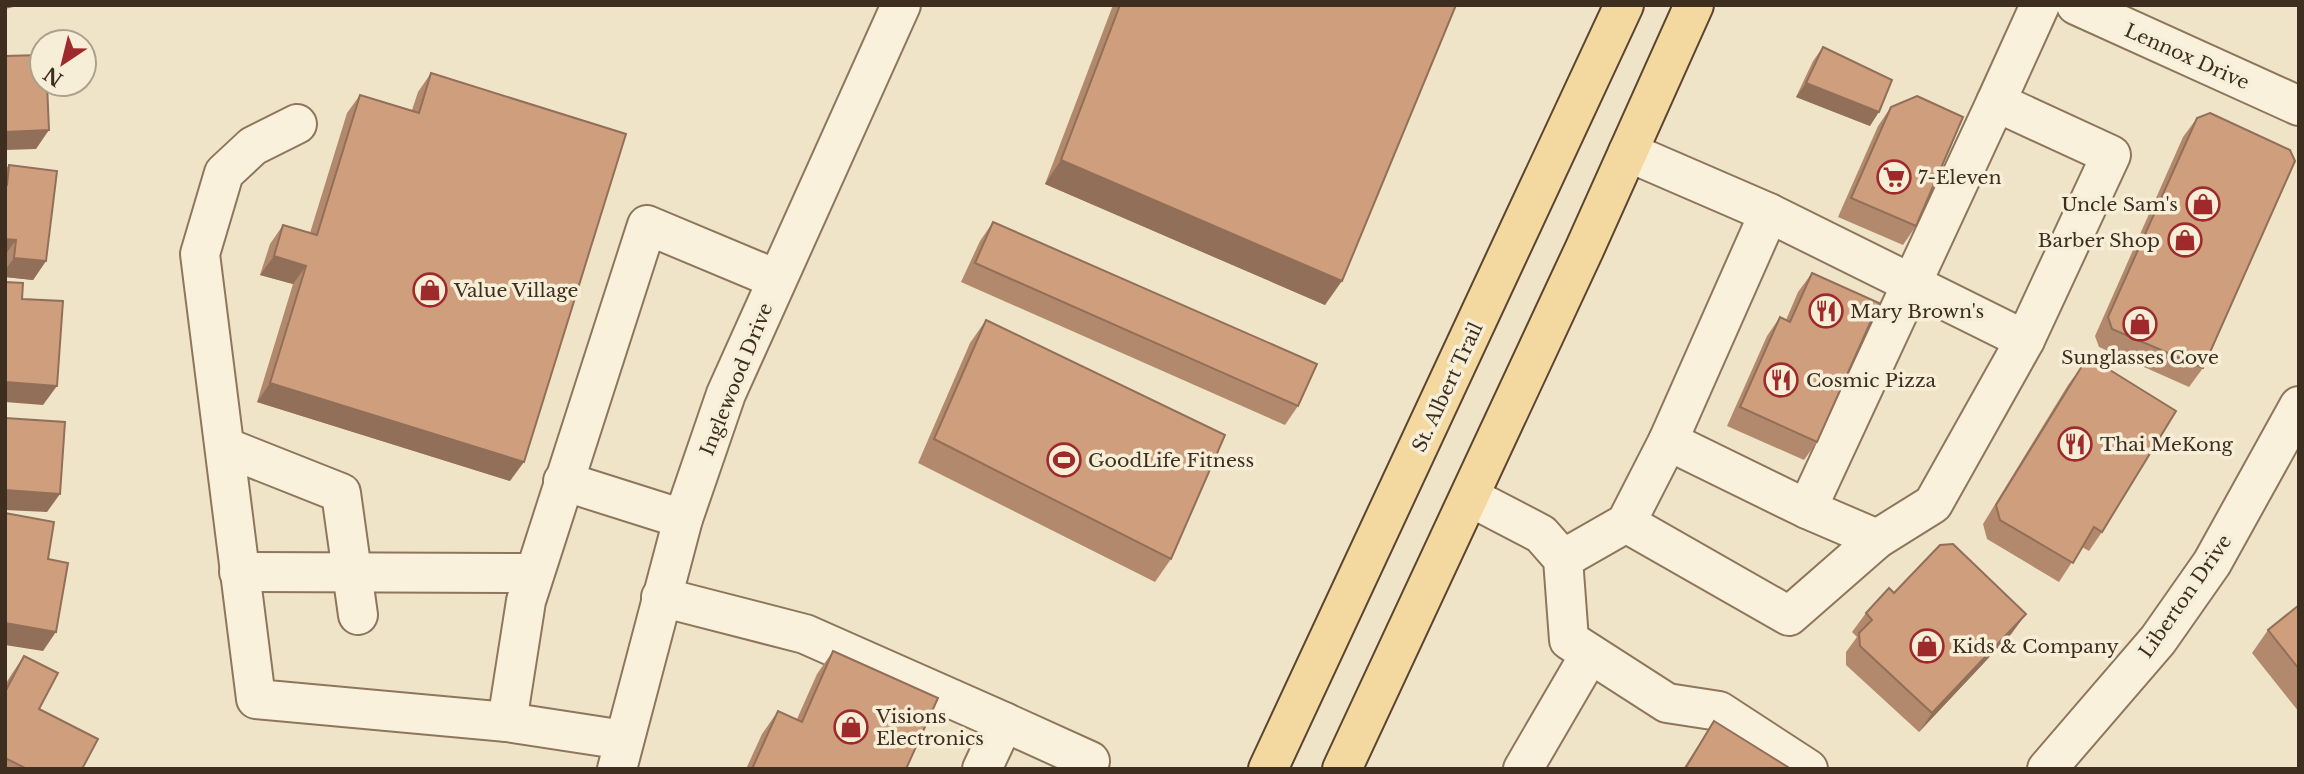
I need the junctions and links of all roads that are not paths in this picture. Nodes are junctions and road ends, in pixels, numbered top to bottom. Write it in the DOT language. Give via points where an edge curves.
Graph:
graph roads {
  1 [pos="901,5"];
  2 [pos="1624,5"];
  3 [pos="1694,5"];
  4 [pos="2040,5"];
  5 [pos="2076,5"];
  6 [pos="1996,102"];
  7 [pos="2299,106"];
  8 [pos="297,124"];
  9 [pos="1628,152"];
  10 [pos="1769,213"];
  11 [pos="776,279"];
  12 [pos="1912,284"];
  13 [pos="2025,340"];
  14 [pos="2299,406"];
  15 [pos="1668,441"];
  16 [pos="225,447"];
  17 [pos="563,481"];
  18 [pos="1470,497"];
  19 [pos="1807,509"];
  20 [pos="683,519"];
  21 [pos="1626,523"];
  22 [pos="1877,540"];
  23 [pos="1563,559"];
  24 [pos="239,572"];
  25 [pos="350,573"];
  26 [pos="534,573"];
  27 [pos="661,597"];
  28 [pos="358,615"];
  29 [pos="1590,654"];
  30 [pos="507,722"];
  31 [pos="1004,722"];
  32 [pos="621,754"];
  33 [pos="1090,761"];
  34 [pos="982,769"];
  35 [pos="1268,769"];
  36 [pos="1342,769"];
  37 [pos="1523,769"];
  38 [pos="1808,769"];
  39 [pos="2047,769"];
  1 -- 11 [label="street, Inglewood Drive"];
  2 -- 35 [label="main road, St. Albert Trail"];
  3 -- 9 [label="main road"];
  4 -- 6 [label="street"];
  5 -- 7 [label="street, Lennox Drive"];
  6 -- 12 [label="street"];
  6 -- 13 [label="street" via="2111,155"];
  8 -- 16 [label="street" via="253,146 224,173 200,254"];
  9 -- 10 [label="street"];
  9 -- 18 [label="main road"];
  10 -- 12 [label="street"];
  10 -- 15 [label="street"];
  11 -- 17 [label="street" via="647,225"];
  11 -- 20 [label="street, Inglewood Drive" via="726,394"];
  12 -- 13 [label="street"];
  12 -- 19 [label="street"];
  13 -- 22 [label="street" via="1933,504"];
  14 -- 39 [label="street, Liberton Drive" via="2212,563 2158,640"];
  15 -- 19 [label="street"];
  15 -- 21 [label="street"];
  16 -- 24 [label="street"];
  16 -- 25 [label="street" via="341,493"];
  17 -- 20 [label="street"];
  17 -- 26 [label="street"];
  18 -- 23 [label="street" via="1542,534"];
  18 -- 36 [label="main road"];
  19 -- 22 [label="street"];
  20 -- 27 [label="street, Inglewood Drive"];
  21 -- 22 [label="street" via="1788,616"];
  21 -- 23 [label="street"];
  23 -- 29 [label="street" via="1569,640"];
  24 -- 25 [label="street"];
  24 -- 30 [label="street" via="256,699"];
  25 -- 26 [label="street"];
  25 -- 28 [label="street"];
  26 -- 30 [label="street"];
  27 -- 31 [label="street" via="805,634"];
  27 -- 32 [label="street, Inglewood Drive"];
  29 -- 37 [label="street"];
  29 -- 38 [label="street" via="1667,703 1719,711"];
  30 -- 32 [label="street"];
  31 -- 33 [label="street"];
  31 -- 34 [label="street"];
}
